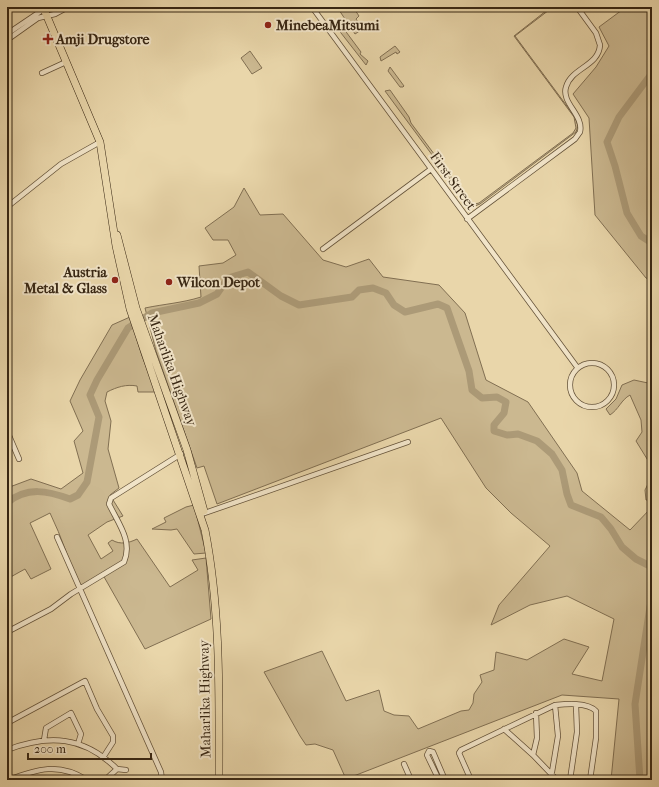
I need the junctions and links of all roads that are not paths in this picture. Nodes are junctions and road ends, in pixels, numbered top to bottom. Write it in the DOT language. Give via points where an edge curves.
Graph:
graph roads {
  1 [pos="68,7"];
  2 [pos="312,7"];
  3 [pos="577,7"];
  4 [pos="45,10"];
  5 [pos="7,34"];
  6 [pos="7,40"];
  7 [pos="66,62"];
  8 [pos="42,73"];
  9 [pos="100,142"];
  10 [pos="431,169"];
  11 [pos="7,207"];
  12 [pos="467,218"];
  13 [pos="323,249"];
  14 [pos="144,340"];
  15 [pos="577,367"];
  16 [pos="7,431"];
  17 [pos="408,442"];
  18 [pos="181,454"];
  19 [pos="19,459"];
  20 [pos="202,514"];
  21 [pos="57,537"];
  22 [pos="79,590"];
  23 [pos="7,632"];
  24 [pos="555,705"];
  25 [pos="576,705"];
  26 [pos="536,714"];
  27 [pos="7,723"];
  28 [pos="504,729"];
  29 [pos="44,740"];
  30 [pos="78,744"];
  31 [pos="7,750"];
  32 [pos="533,755"];
  33 [pos="104,756"];
  34 [pos="404,764"];
  35 [pos="118,769"];
  36 [pos="126,770"];
  37 [pos="552,772"];
  38 [pos="8,780"];
  39 [pos="87,780"];
  40 [pos="105,780"];
  41 [pos="162,780"];
  42 [pos="219,780"];
  43 [pos="411,780"];
  44 [pos="439,780"];
  45 [pos="445,780"];
  46 [pos="471,780"];
  47 [pos="557,780"];
  48 [pos="570,780"];
  49 [pos="590,780"];
  1 -- 4 [label="street" via="58,14"];
  2 -- 10 [label="street, First Street"];
  3 -- 12 [label="street" via="596,33 600,45 596,57 566,86 567,97 581,121 580,132 575,139"];
  4 -- 5 [label="street"];
  4 -- 6 [label="street"];
  4 -- 7 [label="highway, Maharlika Highway"];
  7 -- 8 [label="street"];
  7 -- 9 [label="highway, Maharlika Highway"];
  9 -- 11 [label="street" via="61,164"];
  9 -- 14 [label="highway, Maharlika Highway" via="122,281"];
  10 -- 12 [label="street, First Street"];
  10 -- 13 [label="street"];
  12 -- 15 [label="street, First Street"];
  14 -- 18 [label="highway, Maharlika Highway"];
  14 -- 20 [label="highway, Maharlika Highway" via="187,450"];
  15 -- 15 [label="street" via="570,376 571,395 583,406 600,406 608,400 613,391 614,381 611,372 595,362 586,362"];
  16 -- 19 [label="street"];
  17 -- 20 [label="street"];
  18 -- 20 [label="highway, Maharlika Highway"];
  18 -- 22 [label="street" via="111,498 109,504 126,539 127,554 124,562"];
  20 -- 42 [label="highway, Maharlika Highway" via="212,563 217,610"];
  21 -- 22 [label="street"];
  22 -- 23 [label="street" via="44,613"];
  22 -- 41 [label="street"];
  24 -- 25 [label="street"];
  24 -- 26 [label="street"];
  24 -- 37 [label="street" via="558,736"];
  25 -- 48 [label="street" via="577,732"];
  25 -- 49 [label="street" via="591,708 596,712 596,738"];
  26 -- 28 [label="street"];
  26 -- 32 [label="street" via="537,738"];
  27 -- 33 [label="street" via="85,681 97,709 113,736 113,742"];
  28 -- 32 [label="street"];
  28 -- 46 [label="street" via="459,752"];
  29 -- 30 [label="street" via="64,740"];
  29 -- 30 [label="street" via="46,728 71,713 82,734"];
  29 -- 31 [label="street"];
  30 -- 33 [label="street"];
  32 -- 37 [label="street"];
  33 -- 35 [label="street"];
  34 -- 43 [label="street"];
  35 -- 36 [label="street"];
  35 -- 40 [label="street"];
  37 -- 47 [label="street"];
  38 -- 39 [label="street" via="34,770 53,768 75,772"];
  44 -- 45 [label="street" via="428,754 430,751 433,752"];
}
